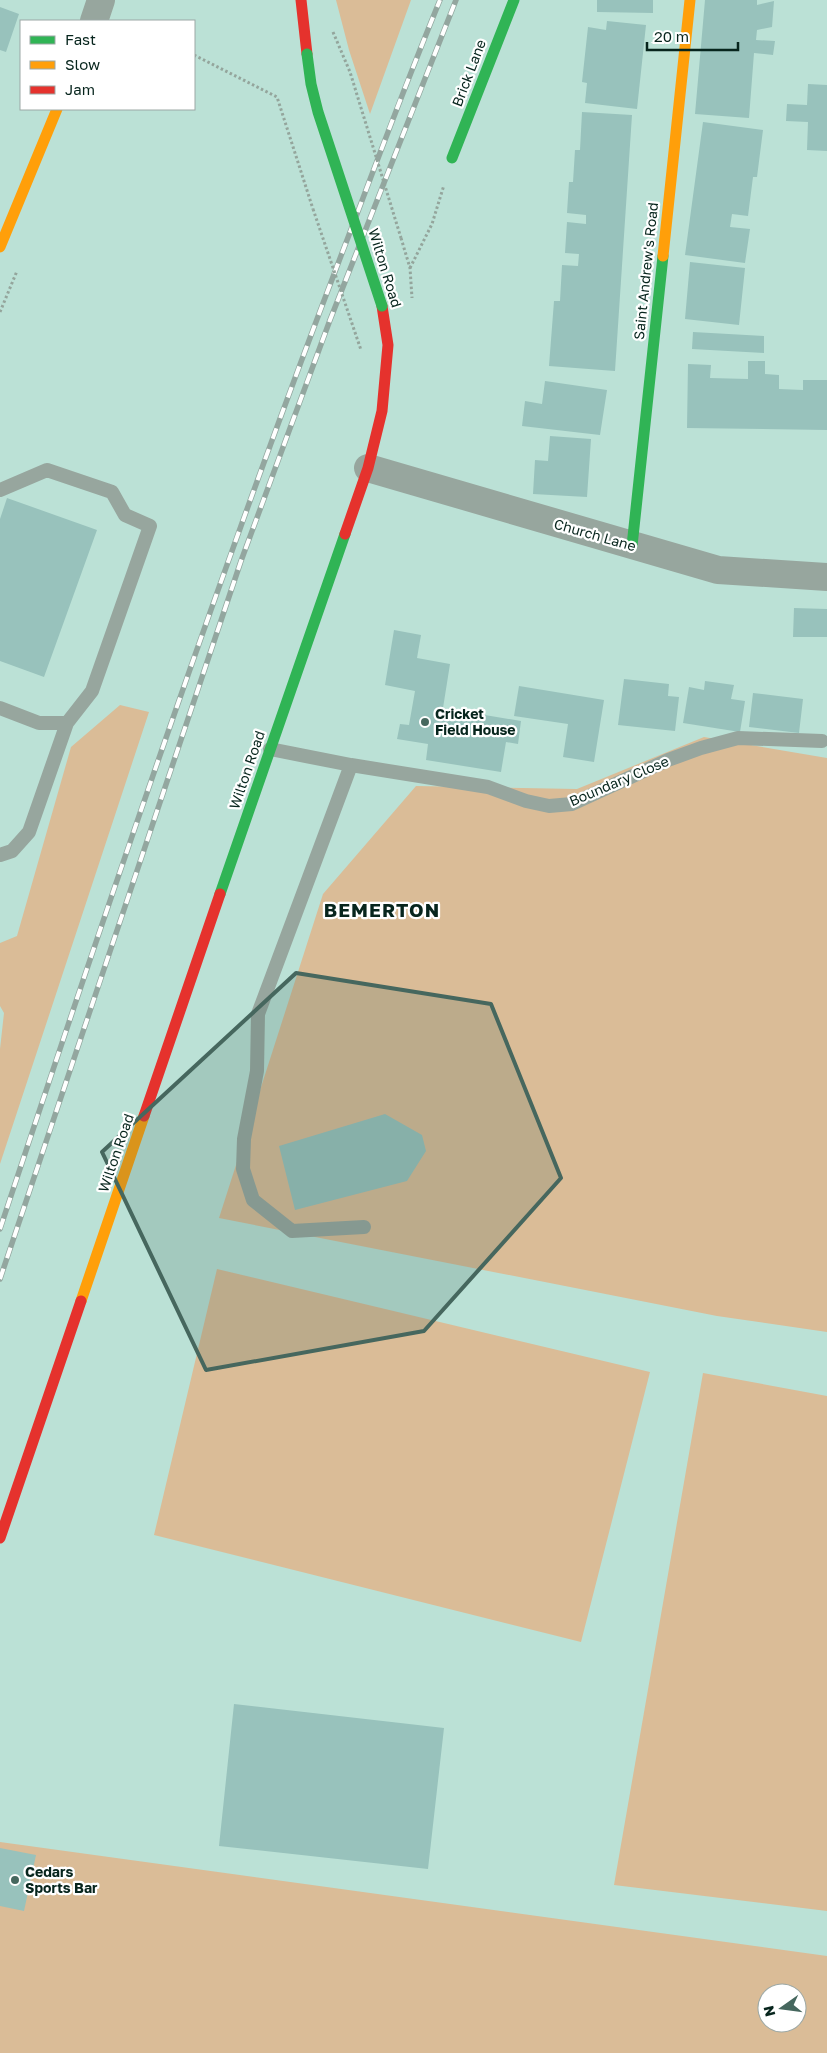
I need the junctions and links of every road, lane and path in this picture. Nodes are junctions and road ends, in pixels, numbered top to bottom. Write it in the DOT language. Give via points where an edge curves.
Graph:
graph roads {
  1 [pos="101,0"];
  2 [pos="301,0"];
  3 [pos="514,0"];
  4 [pos="690,0"];
  5 [pos="94,20"];
  6 [pos="333,32"];
  7 [pos="195,56"];
  8 [pos="57,110"];
  9 [pos="452,158"];
  10 [pos="401,238"];
  11 [pos="0,247"];
  12 [pos="410,268"];
  13 [pos="361,350"];
  14 [pos="368,468"];
  15 [pos="0,490"];
  16 [pos="632,546"];
  17 [pos="827,577"];
  18 [pos="0,708"];
  19 [pos="67,723"];
  20 [pos="822,741"];
  21 [pos="270,749"];
  22 [pos="351,765"];
  23 [pos="0,855"];
  24 [pos="364,1227"];
  25 [pos="0,1538"];
  1 -- 5 [label="street"];
  2 -- 14 [label="main road, Wilton Road, bridge" via="311,84 318,112 382,306 388,345 382,411"];
  3 -- 9 [label="main road, Brick Lane"];
  4 -- 16 [label="main road, Saint Andrew's Road"];
  6 -- 10 [label="path, bridge" via="350,72"];
  7 -- 13 [label="path, bridge" via="277,97"];
  8 -- 11 [label="main road"];
  9 -- 12 [label="path" via="432,224"];
  14 -- 16 [label="street, Church Lane"];
  14 -- 21 [label="main road, Wilton Road"];
  15 -- 19 [label="lane" via="47,470 112,492 125,515 150,526 92,691"];
  16 -- 17 [label="street, Church Lane" via="718,570"];
  18 -- 19 [label="lane" via="39,723"];
  19 -- 23 [label="lane" via="29,832 12,851"];
  20 -- 22 [label="lane, Boundary Close" via="738,738 668,760 572,804 549,806 488,787"];
  21 -- 22 [label="lane, Boundary Close"];
  21 -- 25 [label="main road, Wilton Road"];
  22 -- 24 [label="lane" via="258,1014 257,1071 244,1139 242,1169 253,1200 292,1231"];
}
